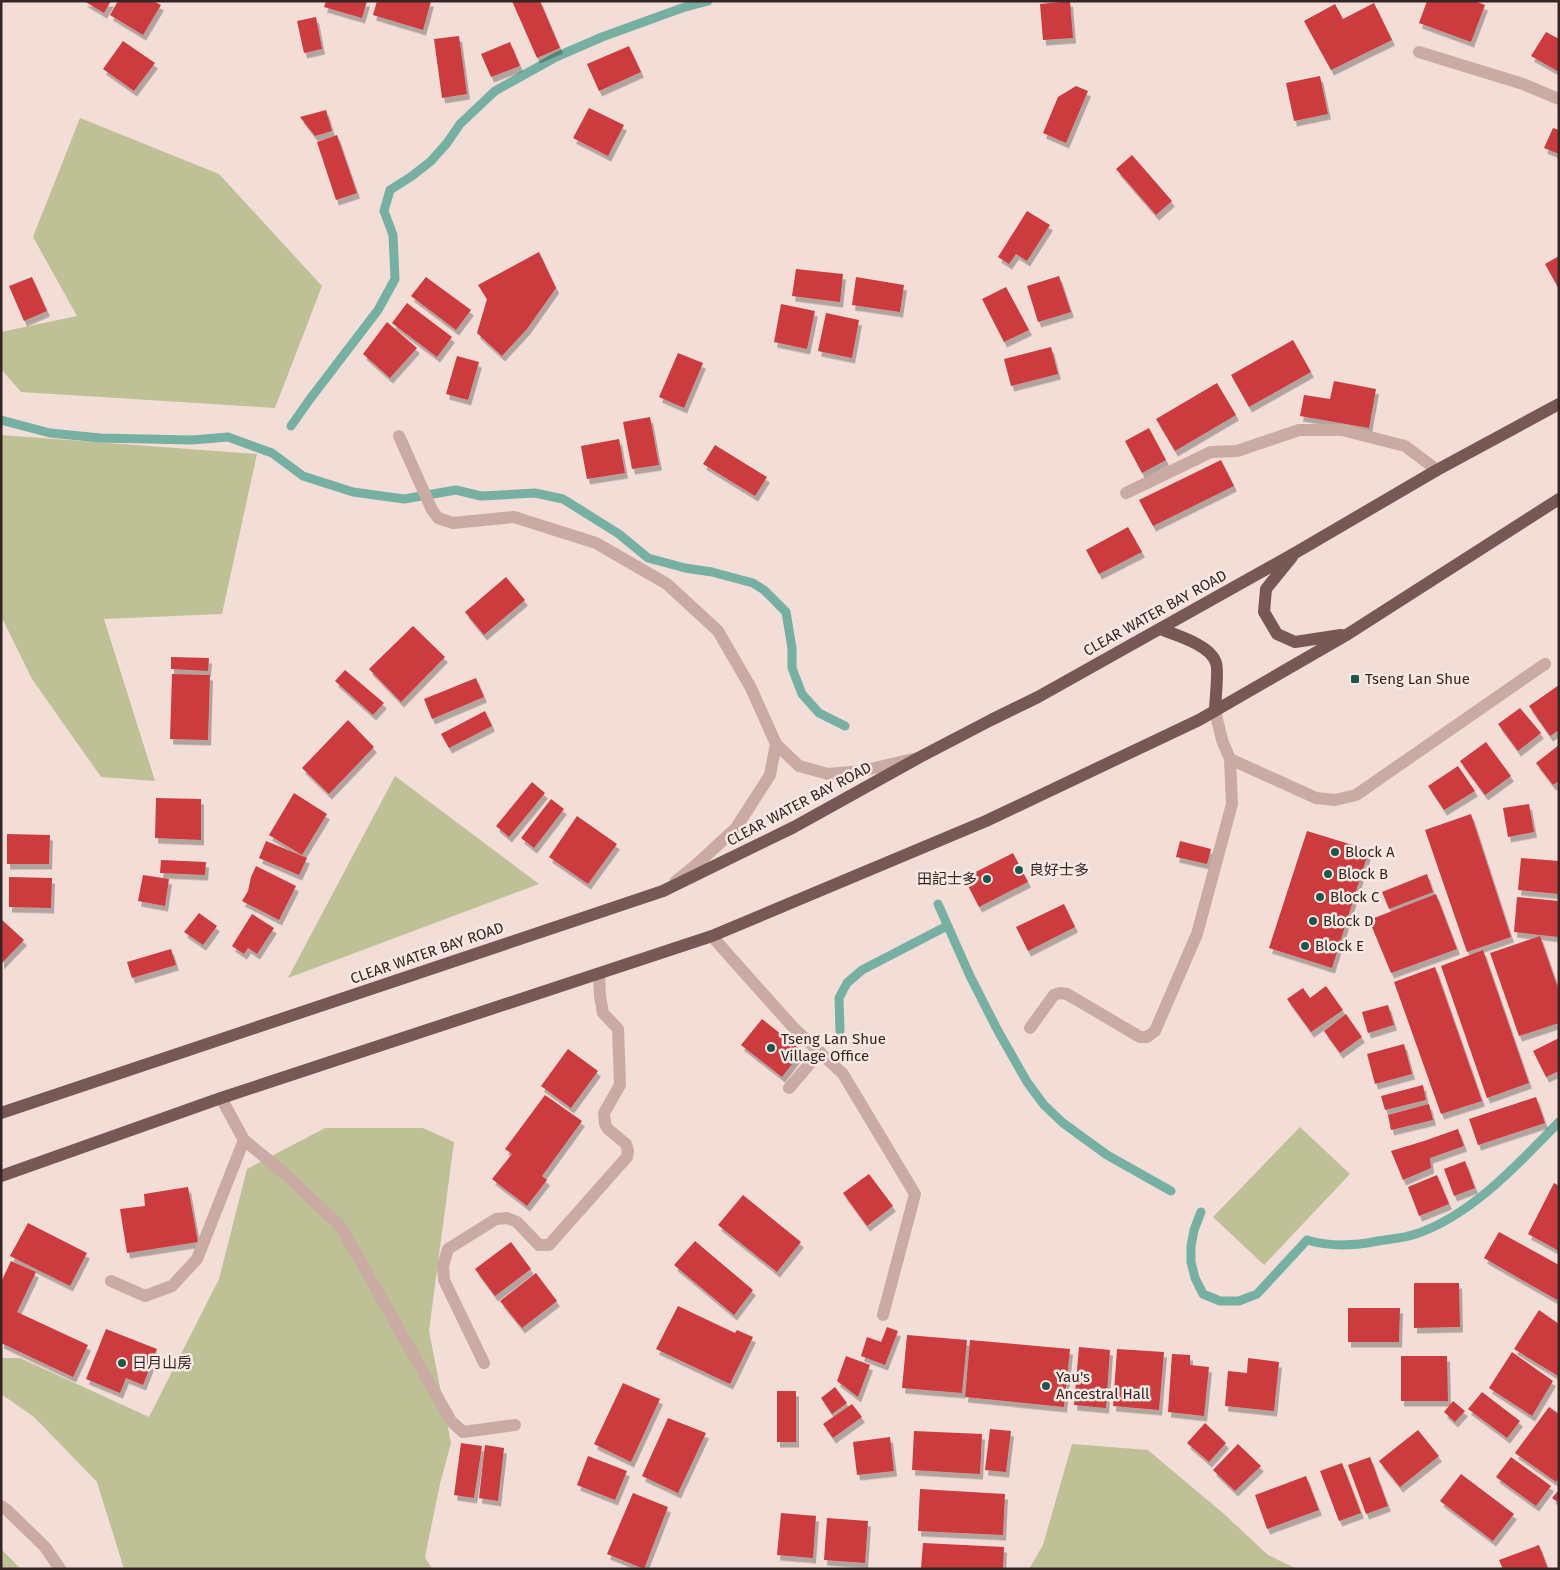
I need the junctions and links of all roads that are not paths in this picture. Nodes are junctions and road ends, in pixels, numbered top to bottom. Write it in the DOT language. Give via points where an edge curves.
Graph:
graph roads {
  1 [pos="1419,52"];
  2 [pos="1559,99"];
  3 [pos="1559,404"];
  4 [pos="398,436"];
  5 [pos="1437,470"];
  6 [pos="1126,493"];
  7 [pos="1559,499"];
  8 [pos="1295,552"];
  9 [pos="1160,629"];
  10 [pos="1348,634"];
  11 [pos="1545,664"];
  12 [pos="1215,711"];
  13 [pos="776,744"];
  14 [pos="920,757"];
  15 [pos="1230,759"];
  16 [pos="663,891"];
  17 [pos="712,936"];
  18 [pos="599,974"];
  19 [pos="1030,1028"];
  20 [pos="820,1052"];
  21 [pos="789,1088"];
  22 [pos="221,1098"];
  23 [pos="1,1113"];
  24 [pos="244,1140"];
  25 [pos="1,1176"];
  26 [pos="111,1281"];
  27 [pos="883,1315"];
  28 [pos="484,1363"];
  29 [pos="515,1425"];
  30 [pos="1,1506"];
  31 [pos="60,1569"];
  1 -- 2 [label="street"];
  3 -- 5 [label="main road, CLEAR WATER BAY ROAD"];
  4 -- 13 [label="street" via="438,518 453,523 514,517 596,543 667,584 718,632 751,688"];
  5 -- 6 [label="street" via="1405,446 1342,430 1299,430 1237,451 1211,452"];
  5 -- 8 [label="main road, CLEAR WATER BAY ROAD"];
  7 -- 10 [label="main road"];
  8 -- 9 [label="main road, CLEAR WATER BAY ROAD"];
  8 -- 10 [label="main road" via="1266,589 1264,612 1277,634 1295,642"];
  9 -- 12 [label="main road" via="1210,653 1217,664"];
  9 -- 14 [label="main road, CLEAR WATER BAY ROAD" via="1038,697"];
  10 -- 12 [label="main road"];
  11 -- 15 [label="street" via="1356,795 1335,800 1316,798"];
  12 -- 15 [label="street"];
  12 -- 17 [label="main road" via="986,821"];
  13 -- 14 [label="street" via="799,766 828,774 862,771"];
  13 -- 16 [label="street" via="770,775 736,828"];
  14 -- 16 [label="main road, CLEAR WATER BAY ROAD" via="794,826"];
  15 -- 19 [label="street" via="1232,804 1198,934 1155,1031 1147,1037 1140,1037 1060,993 1054,995"];
  16 -- 23 [label="main road, CLEAR WATER BAY ROAD"];
  17 -- 18 [label="main road"];
  17 -- 20 [label="street" via="792,1026"];
  18 -- 22 [label="main road"];
  18 -- 28 [label="street" via="603,1013 618,1029 620,1085 604,1112 605,1124 626,1144 627,1157 549,1245 539,1246 517,1222 507,1218 496,1219 448,1249 442,1266 444,1280"];
  20 -- 21 [label="street"];
  20 -- 27 [label="street" via="843,1074 915,1194"];
  22 -- 24 [label="street"];
  22 -- 25 [label="main road"];
  24 -- 26 [label="street" via="197,1259 172,1286 145,1296"];
  24 -- 29 [label="street" via="341,1227 457,1428 463,1432"];
  30 -- 31 [label="street" via="45,1547"];
}
